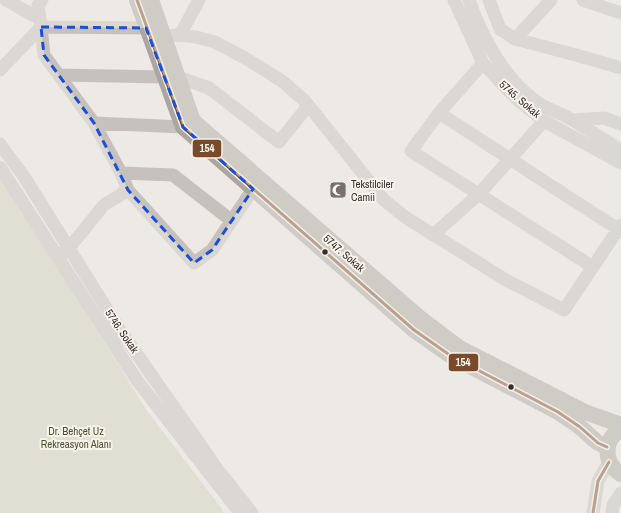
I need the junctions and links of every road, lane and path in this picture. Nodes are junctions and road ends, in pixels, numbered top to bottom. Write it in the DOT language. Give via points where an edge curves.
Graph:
graph roads {
  1 [pos="6,0"];
  2 [pos="42,0"];
  3 [pos="136,0"];
  4 [pos="152,0"];
  5 [pos="199,0"];
  6 [pos="469,0"];
  7 [pos="489,0"];
  8 [pos="551,0"];
  9 [pos="583,0"];
  10 [pos="453,1"];
  11 [pos="606,4"];
  12 [pos="621,13"];
  13 [pos="41,23"];
  14 [pos="146,28"];
  15 [pos="180,35"];
  16 [pos="164,36"];
  17 [pos="515,39"];
  18 [pos="483,63"];
  19 [pos="621,68"];
  20 [pos="0,70"];
  21 [pos="59,75"];
  22 [pos="171,77"];
  23 [pos="308,106"];
  24 [pos="439,113"];
  25 [pos="573,120"];
  26 [pos="544,121"];
  27 [pos="94,123"];
  28 [pos="621,124"];
  29 [pos="183,127"];
  30 [pos="0,144"];
  31 [pos="621,150"];
  32 [pos="510,159"];
  33 [pos="621,164"];
  34 [pos="0,167"];
  35 [pos="121,173"];
  36 [pos="253,189"];
  37 [pos="128,190"];
  38 [pos="478,195"];
  39 [pos="232,221"];
  40 [pos="619,233"];
  41 [pos="433,235"];
  42 [pos="69,248"];
  43 [pos="58,257"];
  44 [pos="593,267"];
  45 [pos="621,425"];
  46 [pos="621,429"];
  47 [pos="608,454"];
  48 [pos="621,474"];
  49 [pos="621,493"];
  50 [pos="240,513"];
  51 [pos="252,513"];
  52 [pos="593,513"];
  53 [pos="612,513"];
  1 -- 13 [label="street"];
  2 -- 13 [label="street" via="38,5"];
  3 -- 14 [label="main road, 5747. Sokak"];
  4 -- 16 [label="main road, 5747. Sokak"];
  5 -- 15 [label="street"];
  6 -- 25 [label="street, 5745. Sokak" via="494,54 511,77 534,100"];
  7 -- 17 [label="street" via="500,29"];
  8 -- 17 [label="street"];
  9 -- 11 [label="street"];
  10 -- 18 [label="street, 5745. Sokak"];
  11 -- 12 [label="street"];
  13 -- 14 [label="street"];
  13 -- 20 [label="street"];
  13 -- 21 [label="street" via="44,55"];
  14 -- 22 [label="main road, 5747. Sokak"];
  15 -- 16 [label="street"];
  15 -- 23 [label="street" via="215,42 245,58 282,82"];
  16 -- 22 [label="main road, 5747. Sokak"];
  17 -- 19 [label="street"];
  18 -- 24 [label="street"];
  18 -- 26 [label="street, 5745. Sokak" via="519,101"];
  21 -- 22 [label="street"];
  21 -- 27 [label="street"];
  22 -- 23 [label="street" via="209,88 279,142"];
  22 -- 29 [label="main road, 5747. Sokak"];
  22 -- 45 [label="main road, 5747. Sokak" via="194,121 421,319 458,347 585,412"];
  23 -- 41 [label="street" via="384,200"];
  24 -- 32 [label="street"];
  24 -- 38 [label="street" via="411,151"];
  25 -- 28 [label="street" via="604,118"];
  25 -- 31 [label="street, 5745. Sokak"];
  26 -- 32 [label="street"];
  26 -- 33 [label="street, 5745. Sokak"];
  27 -- 29 [label="street"];
  27 -- 35 [label="street"];
  29 -- 36 [label="main road, 5747. Sokak"];
  30 -- 42 [label="street, 5746. Sokak" via="23,174"];
  32 -- 38 [label="street"];
  32 -- 40 [label="street"];
  34 -- 43 [label="street, 5746. Sokak"];
  35 -- 37 [label="street"];
  35 -- 39 [label="street" via="173,175"];
  36 -- 39 [label="street"];
  36 -- 47 [label="main road, 5747. Sokak" via="414,330 450,356 558,412 580,427"];
  37 -- 39 [label="street" via="194,263 212,250"];
  37 -- 42 [label="street" via="104,204"];
  38 -- 41 [label="street"];
  38 -- 44 [label="street"];
  40 -- 44 [label="street"];
  41 -- 44 [label="street" via="506,280 564,310"];
  42 -- 43 [label="street"];
  42 -- 51 [label="street, 5746. Sokak" via="120,330 218,470"];
  43 -- 50 [label="street, 5746. Sokak" via="136,379"];
  46 -- 47 [label="main road" via="610,440"];
  47 -- 48 [label="main road" via="614,468"];
  47 -- 52 [label="street" via="598,481"];
  49 -- 53 [label="street" via="613,505"];
}
